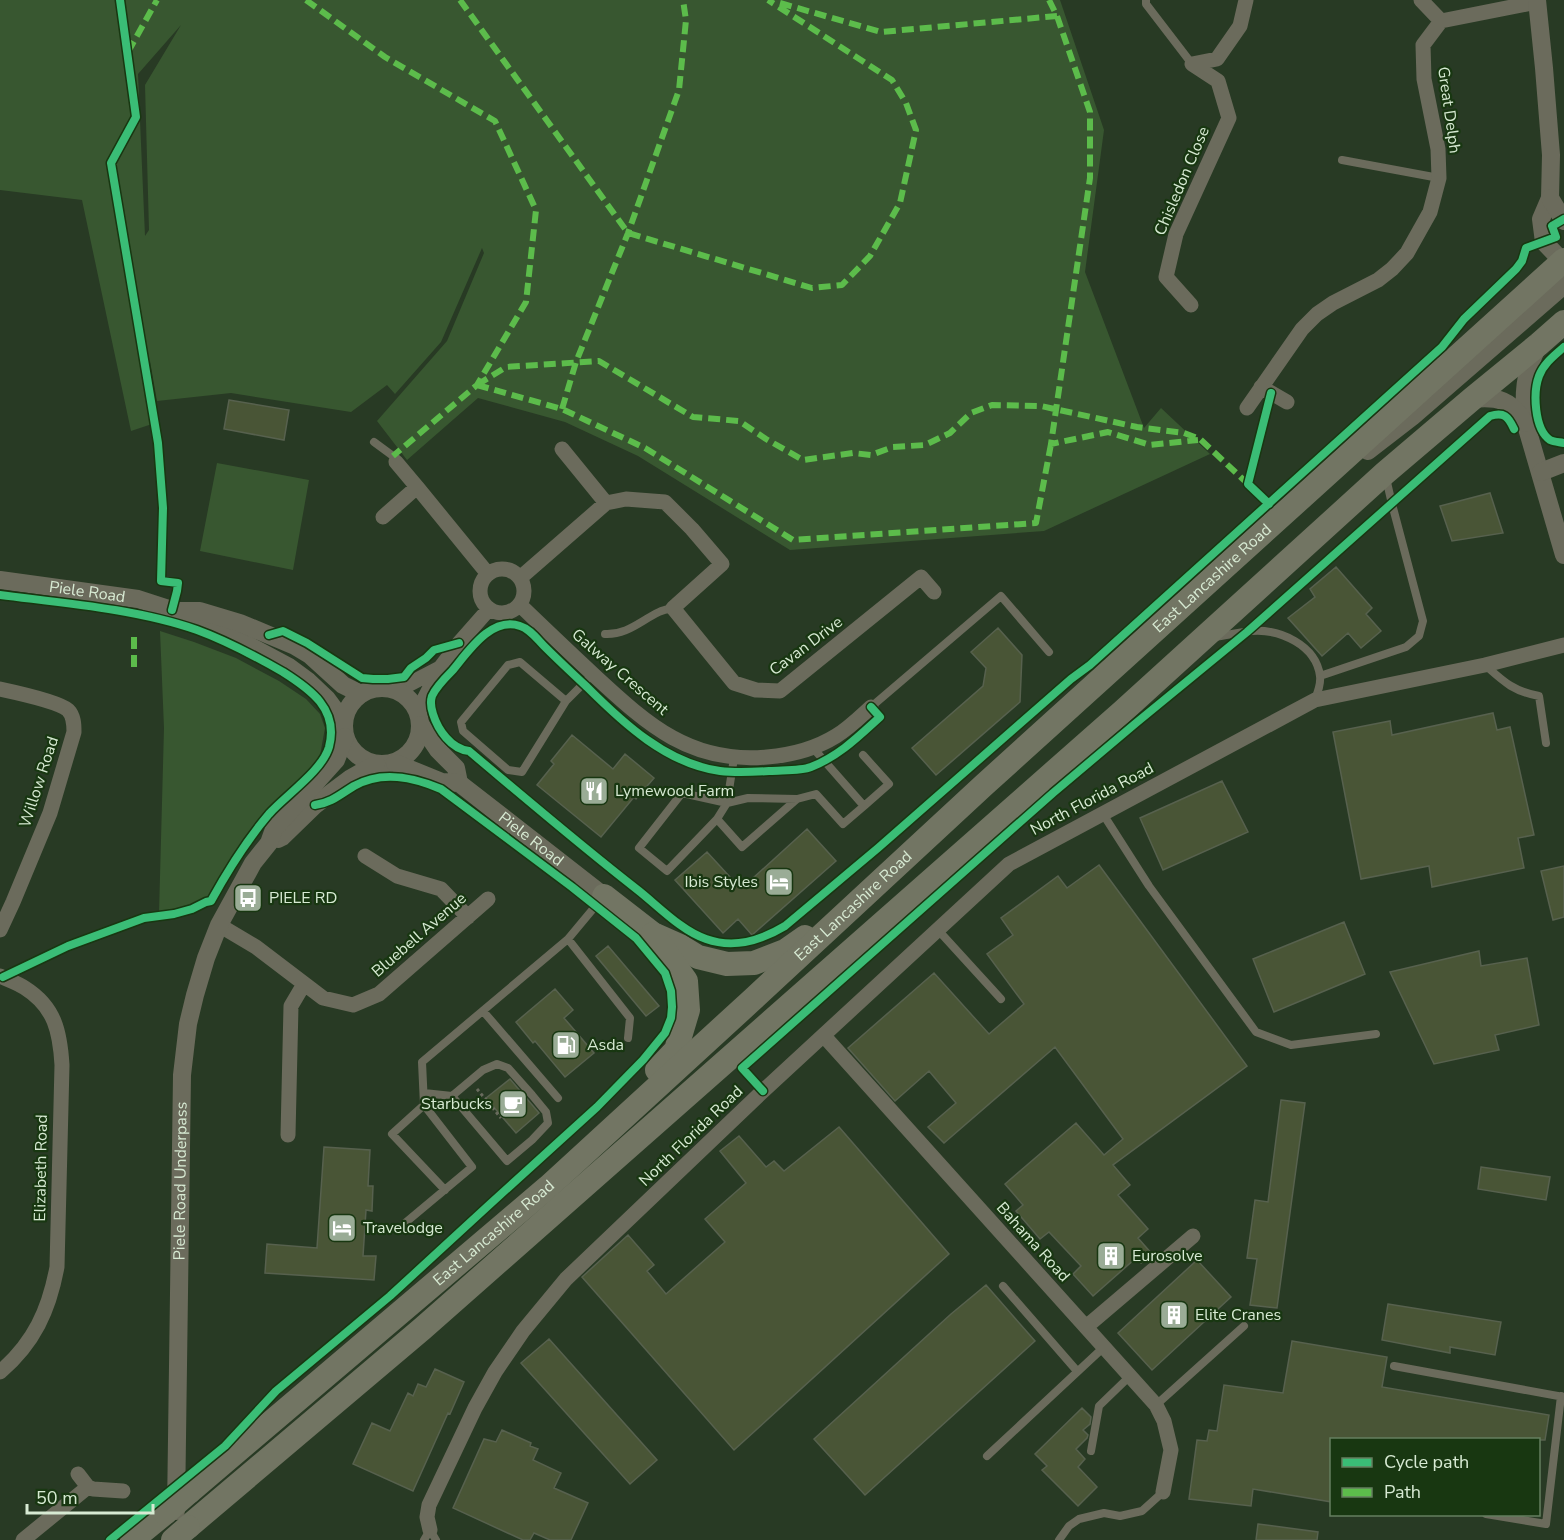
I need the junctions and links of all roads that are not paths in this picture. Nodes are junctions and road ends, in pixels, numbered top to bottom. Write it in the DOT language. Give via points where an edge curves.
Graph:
graph roads {
  1 [pos="1146,0"];
  2 [pos="1246,0"];
  3 [pos="1420,0"];
  4 [pos="1537,1"];
  5 [pos="1442,21"];
  6 [pos="1192,64"];
  7 [pos="1342,160"];
  8 [pos="1439,178"];
  9 [pos="1550,198"];
  10 [pos="1564,221"];
  11 [pos="1564,267"];
  12 [pos="1191,305"];
  13 [pos="1564,322"];
  14 [pos="1539,344"];
  15 [pos="1261,387"];
  16 [pos="1472,399"];
  17 [pos="1287,402"];
  18 [pos="1247,408"];
  19 [pos="1526,425"];
  20 [pos="374,442"];
  21 [pos="562,449"];
  22 [pos="396,462"];
  23 [pos="1564,463"];
  24 [pos="1541,472"];
  25 [pos="1385,473"];
  26 [pos="417,488"];
  27 [pos="606,503"];
  28 [pos="383,517"];
  29 [pos="1564,555"];
  30 [pos="488,574"];
  31 [pos="520,578"];
  32 [pos="0,580"];
  33 [pos="934,592"];
  34 [pos="520,605"];
  35 [pos="673,608"];
  36 [pos="489,609"];
  37 [pos="175,611"];
  38 [pos="605,634"];
  39 [pos="1203,639"];
  40 [pos="1564,645"];
  41 [pos="1049,652"];
  42 [pos="1485,665"];
  43 [pos="440,668"];
  44 [pos="593,674"];
  45 [pos="1320,676"];
  46 [pos="0,689"];
  47 [pos="398,690"];
  48 [pos="361,694"];
  49 [pos="1315,700"];
  50 [pos="566,701"];
  51 [pos="871,707"];
  52 [pos="420,718"];
  53 [pos="344,730"];
  54 [pos="1546,743"];
  55 [pos="813,748"];
  56 [pos="863,755"];
  57 [pos="734,758"];
  58 [pos="395,763"];
  59 [pos="376,764"];
  60 [pos="459,783"];
  61 [pos="797,799"];
  62 [pos="727,803"];
  63 [pos="864,806"];
  64 [pos="1102,814"];
  65 [pos="717,819"];
  66 [pos="269,843"];
  67 [pos="365,856"];
  68 [pos="604,896"];
  69 [pos="864,896"];
  70 [pos="488,899"];
  71 [pos="468,917"];
  72 [pos="219,925"];
  73 [pos="0,930"];
  74 [pos="938,930"];
  75 [pos="653,934"];
  76 [pos="568,939"];
  77 [pos="0,976"];
  78 [pos="304,984"];
  79 [pos="1001,999"];
  80 [pos="483,1011"];
  81 [pos="1376,1034"];
  82 [pos="824,1036"];
  83 [pos="628,1038"];
  84 [pos="424,1093"];
  85 [pos="452,1096"];
  86 [pos="558,1098"];
  87 [pos="424,1105"];
  88 [pos="288,1135"];
  89 [pos="548,1186"];
  90 [pos="445,1190"];
  91 [pos="405,1223"];
  92 [pos="1193,1236"];
  93 [pos="1004,1286"];
  94 [pos="1244,1326"];
  95 [pos="1086,1327"];
  96 [pos="1104,1347"];
  97 [pos="1394,1366"];
  98 [pos="1077,1371"];
  99 [pos="0,1372"];
  100 [pos="1130,1376"];
  101 [pos="1563,1396"];
  102 [pos="1156,1405"];
  103 [pos="1091,1451"];
  104 [pos="987,1456"];
  105 [pos="78,1474"];
  106 [pos="88,1487"];
  107 [pos="123,1491"];
  108 [pos="1163,1492"];
  109 [pos="1493,1516"];
  110 [pos="179,1536"];
  111 [pos="430,1537"];
  112 [pos="23,1540"];
  113 [pos="132,1540"];
  114 [pos="1059,1540"];
  1 -- 6 [label="lane"];
  2 -- 6 [label="street" via="1240,26 1217,59"];
  3 -- 5 [label="street"];
  4 -- 5 [label="street"];
  4 -- 9 [label="street" via="1551,155"];
  5 -- 8 [label="street, Great Delph" via="1423,45 1424,79 1438,149"];
  6 -- 12 [label="street, Chisledon Close" via="1218,81 1229,118 1176,234 1166,277"];
  7 -- 8 [label="lane"];
  8 -- 15 [label="street, Great Delph" via="1430,212 1407,253 1378,280 1317,314"];
  9 -- 10 [label="street"];
  9 -- 11 [label="street" via="1541,219 1544,242"];
  11 -- 69 [label="highway, East Lancashire Road"];
  13 -- 14 [label="highway, East Lancashire Road"];
  14 -- 16 [label="highway, East Lancashire Road"];
  14 -- 19 [label="street" via="1525,384"];
  15 -- 17 [label="street"];
  15 -- 18 [label="street, Great Delph"];
  16 -- 19 [label="street" via="1503,401 1519,412"];
  16 -- 25 [label="highway, East Lancashire Road"];
  19 -- 24 [label="street"];
  20 -- 22 [label="lane"];
  21 -- 27 [label="street"];
  22 -- 26 [label="street"];
  23 -- 24 [label="street"];
  24 -- 29 [label="street"];
  25 -- 39 [label="highway, East Lancashire Road"];
  25 -- 45 [label="lane" via="1423,621 1419,636 1406,647"];
  26 -- 28 [label="street"];
  26 -- 30 [label="street"];
  27 -- 31 [label="street"];
  27 -- 35 [label="street" via="626,499 666,502 722,564"];
  30 -- 31 [label="street" via="505,570"];
  30 -- 36 [label="street" via="480,592"];
  31 -- 34 [label="street" via="524,589"];
  32 -- 37 [label="street, Piele Road" via="138,599"];
  33 -- 35 [label="street, Cavan Drive" via="921,577 780,691 756,690 734,683"];
  34 -- 36 [label="street" via="502,613"];
  34 -- 44 [label="street, Galway Crescent"];
  35 -- 38 [label="lane" via="627,630"];
  36 -- 43 [label="street"];
  37 -- 48 [label="street, Piele Road" via="200,611 295,646 343,685"];
  37 -- 53 [label="street, Piele Road" via="289,667 327,699"];
  39 -- 45 [label="lane" via="1254,631 1289,637 1306,649"];
  39 -- 110 [label="highway, East Lancashire Road" via="422,1329"];
  40 -- 42 [label="street, North Florida Road"];
  41 -- 51 [label="lane" via="1001,596"];
  42 -- 49 [label="street, North Florida Road"];
  42 -- 54 [label="lane" via="1510,687 1539,696"];
  43 -- 47 [label="street"];
  43 -- 52 [label="street"];
  44 -- 50 [label="lane"];
  44 -- 57 [label="street, Galway Crescent" via="655,728 706,753"];
  45 -- 49 [label="lane"];
  46 -- 73 [label="street, Willow Road" via="58,705 74,721 50,813"];
  47 -- 48 [label="street" via="379,687"];
  47 -- 52 [label="street" via="411,700"];
  48 -- 53 [label="street" via="348,709"];
  49 -- 64 [label="street, North Florida Road"];
  50 -- 50 [label="lane" via="522,772 508,770 463,731 461,722 508,665 520,662"];
  51 -- 55 [label="street, Galway Crescent" via="837,735"];
  52 -- 58 [label="street" via="419,738 413,749"];
  52 -- 60 [label="street, Piele Road" via="438,750 456,768"];
  53 -- 59 [label="street" via="356,755"];
  53 -- 66 [label="street, Piele Road Underpass" via="336,760 274,829"];
  55 -- 57 [label="street, Galway Crescent" via="786,755"];
  55 -- 63 [label="lane"];
  56 -- 63 [label="lane" via="889,784"];
  57 -- 62 [label="lane"];
  58 -- 59 [label="street"];
  58 -- 60 [label="street, Piele Road" via="442,782"];
  59 -- 66 [label="street, Piele Road Underpass" via="351,778 282,837"];
  60 -- 68 [label="street, Piele Road"];
  61 -- 62 [label="lane" via="748,798"];
  61 -- 63 [label="lane" via="816,794 843,824"];
  61 -- 65 [label="lane" via="742,847"];
  62 -- 65 [label="lane"];
  62 -- 65 [label="lane" via="682,793 639,848 667,871"];
  64 -- 74 [label="street, North Florida Road" via="1009,864"];
  64 -- 81 [label="lane" via="1149,886 1256,1032 1291,1045"];
  66 -- 72 [label="street, Piele Road Underpass" via="253,863"];
  67 -- 71 [label="street" via="397,876 441,889"];
  68 -- 75 [label="highway"];
  68 -- 76 [label="lane"];
  69 -- 75 [label="highway" via="785,951 754,963 727,964 699,957"];
  69 -- 89 [label="highway, East Lancashire Road"];
  70 -- 71 [label="street, Bluebell Avenue"];
  71 -- 78 [label="street, Bluebell Avenue" via="379,994 353,1005 323,998"];
  72 -- 78 [label="street, Bluebell Avenue" via="256,947"];
  72 -- 110 [label="street, Piele Road Underpass" via="195,995 182,1075"];
  74 -- 79 [label="lane"];
  74 -- 82 [label="street, North Florida Road"];
  75 -- 89 [label="highway" via="686,981 688,1010 676,1050"];
  76 -- 80 [label="lane"];
  76 -- 83 [label="lane" via="630,1018"];
  77 -- 99 [label="street, Elizabeth Road" via="25,988 51,1013 62,1065 57,1267 53,1289 36,1331"];
  78 -- 88 [label="street" via="291,1006"];
  80 -- 84 [label="lane" via="422,1062"];
  80 -- 86 [label="lane"];
  82 -- 95 [label="street, Bahama Road"];
  82 -- 111 [label="street, North Florida Road" via="566,1279 523,1331 485,1390 429,1505"];
  84 -- 85 [label="lane"];
  84 -- 87 [label="lane"];
  85 -- 85 [label="lane" via="483,1070 497,1064 508,1068 546,1112 548,1123 507,1161"];
  87 -- 90 [label="lane" via="472,1167"];
  87 -- 90 [label="lane" via="392,1134"];
  89 -- 113 [label="highway, East Lancashire Road, bridge"];
  90 -- 91 [label="lane"];
  92 -- 95 [label="street"];
  93 -- 98 [label="lane"];
  94 -- 102 [label="lane"];
  95 -- 96 [label="street, Bahama Road"];
  96 -- 98 [label="lane"];
  96 -- 100 [label="street, Bahama Road"];
  97 -- 101 [label="lane"];
  98 -- 104 [label="lane"];
  100 -- 102 [label="street, Bahama Road"];
  100 -- 103 [label="lane" via="1099,1406"];
  101 -- 109 [label="lane" via="1546,1524"];
  102 -- 108 [label="street, Bahama Road" via="1171,1450"];
  105 -- 106 [label="street"];
  106 -- 107 [label="street"];
  106 -- 112 [label="street"];
  108 -- 114 [label="lane" via="1142,1511 1079,1519"];
}
